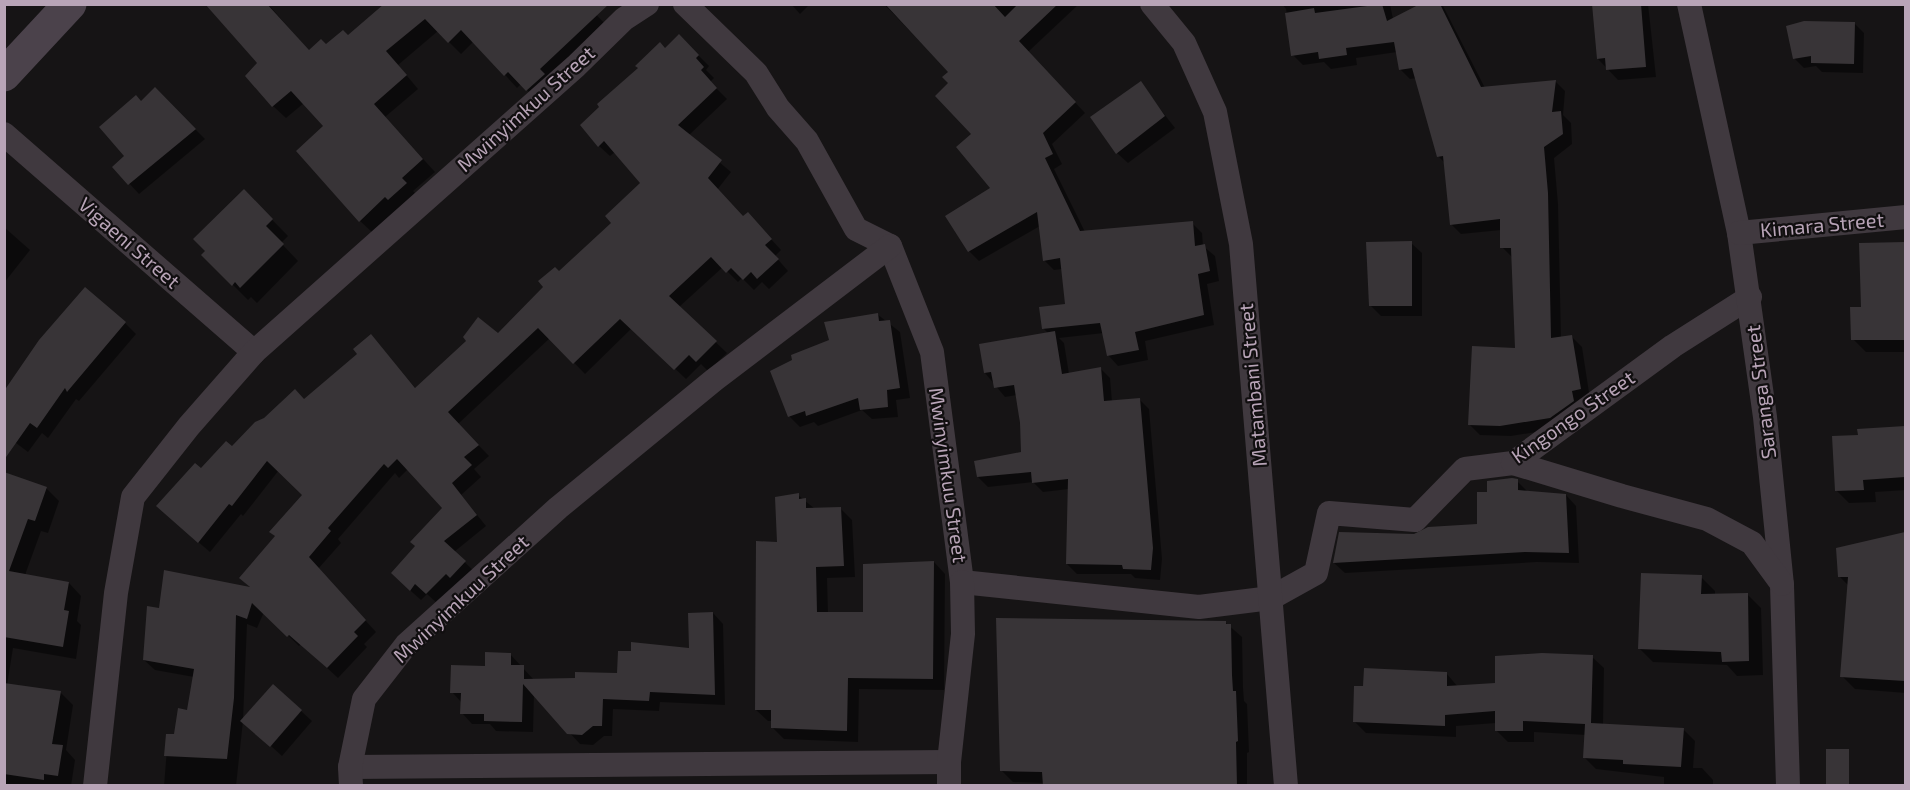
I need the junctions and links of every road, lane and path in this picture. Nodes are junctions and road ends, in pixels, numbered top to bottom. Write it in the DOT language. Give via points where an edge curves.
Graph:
graph roads {
  1 [pos="70,4"];
  2 [pos="647,4"];
  3 [pos="685,4"];
  4 [pos="1152,4"];
  5 [pos="1689,4"];
  6 [pos="4,75"];
  7 [pos="4,134"];
  8 [pos="1905,217"];
  9 [pos="1739,233"];
  10 [pos="890,246"];
  11 [pos="1750,297"];
  12 [pos="254,352"];
  13 [pos="1514,463"];
  14 [pos="962,582"];
  15 [pos="1782,585"];
  16 [pos="1271,598"];
  17 [pos="949,762"];
  18 [pos="351,776"];
  19 [pos="95,786"];
  20 [pos="949,786"];
  21 [pos="1286,786"];
  22 [pos="1788,786"];
  1 -- 6 [label="main road"];
  2 -- 12 [label="street, Mwinyimkuu Street" via="624,19"];
  3 -- 10 [label="street" via="756,73 778,108 807,141 856,229"];
  4 -- 16 [label="street, Matambani Street" via="1184,43 1215,112 1224,156 1241,244"];
  5 -- 9 [label="street, Saranga Street"];
  7 -- 12 [label="street, Vigaeni Street"];
  8 -- 9 [label="street, Kimara Street"];
  9 -- 11 [label="street, Saranga Street"];
  10 -- 14 [label="street, Mwinyimkuu Street" via="932,352"];
  10 -- 18 [label="street, Mwinyimkuu Street" via="714,380 558,508 406,645 364,699"];
  11 -- 13 [label="street, Kingongo Street" via="1673,346"];
  11 -- 15 [label="street, Saranga Street"];
  12 -- 19 [label="street, Mwinyimkuu Street" via="134,497 116,593"];
  13 -- 15 [label="street" via="1707,519 1752,543"];
  13 -- 16 [label="street, Kingongo Street" via="1465,469 1415,520 1329,513 1316,573"];
  14 -- 16 [label="street, Mwinyimkuu Street" via="1199,607"];
  14 -- 17 [label="street" via="963,634"];
  15 -- 22 [label="street, Saranga Street"];
  16 -- 21 [label="street, Matambani Street"];
  17 -- 18 [label="street, Mwinyimkuu Street"];
  17 -- 20 [label="street"];
}
